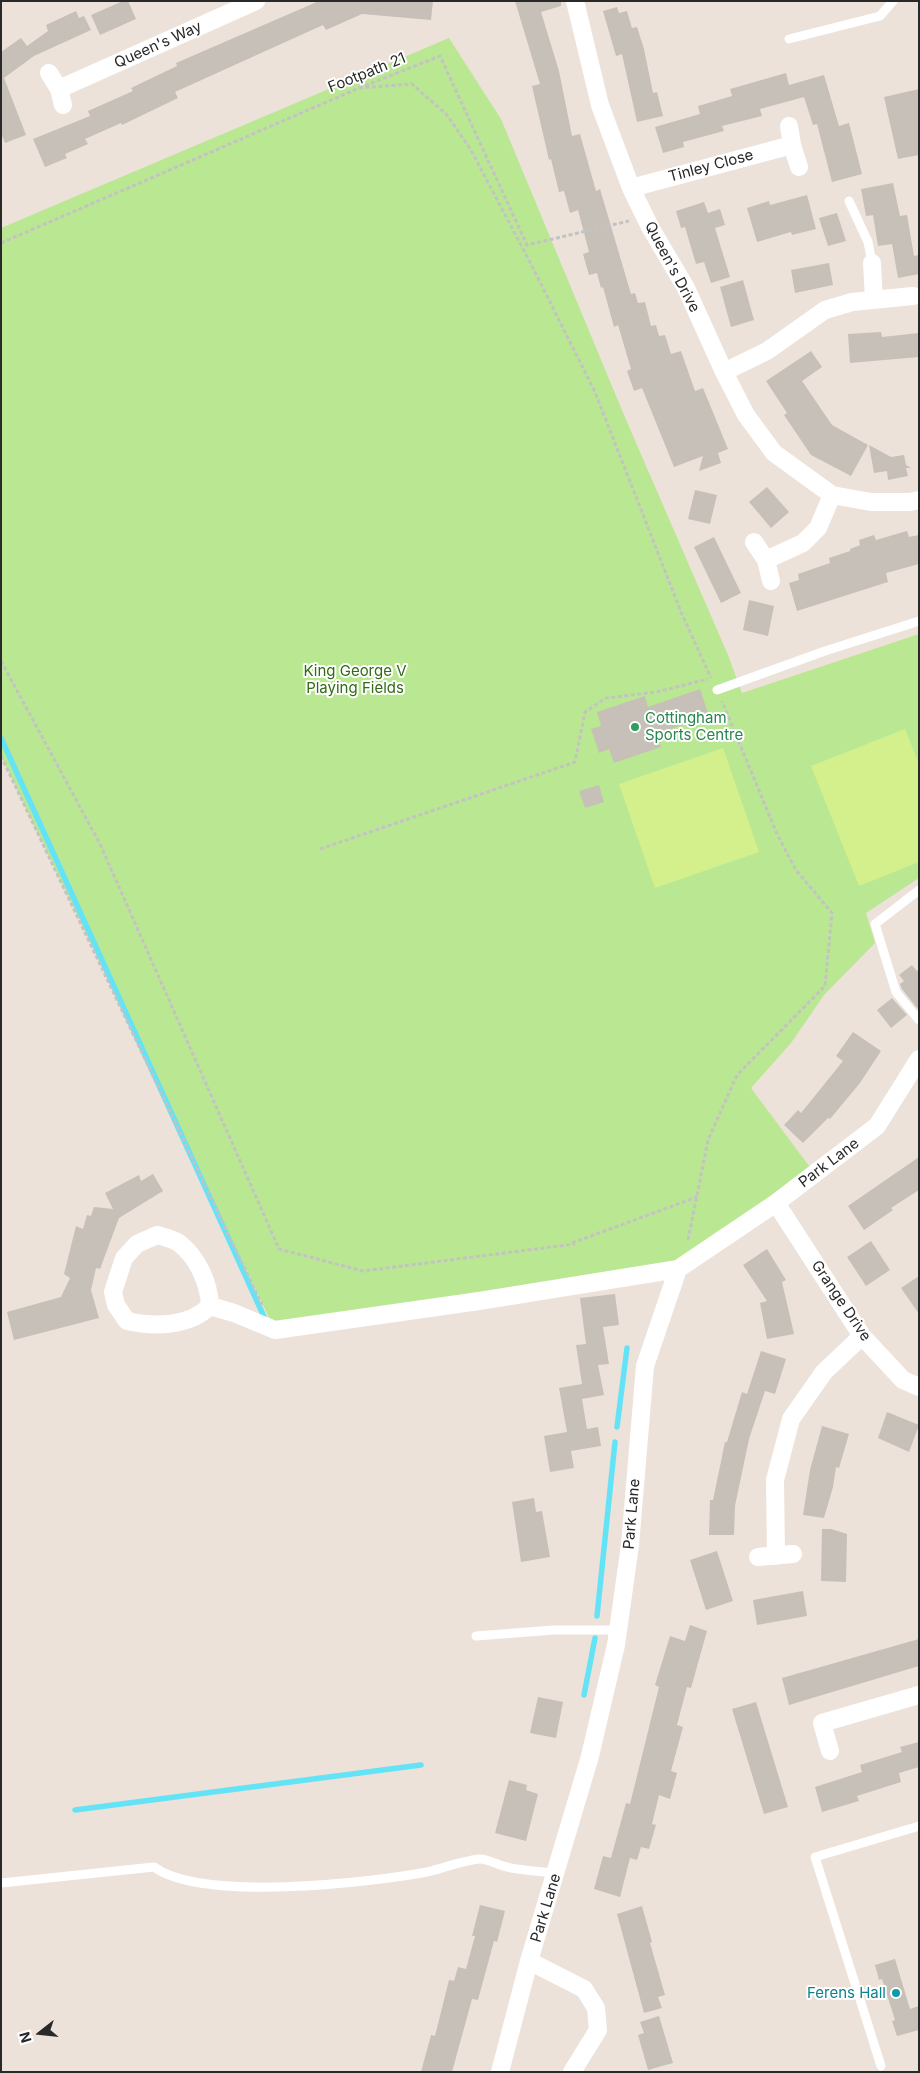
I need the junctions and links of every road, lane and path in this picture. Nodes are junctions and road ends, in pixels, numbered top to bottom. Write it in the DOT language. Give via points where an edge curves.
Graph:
graph roads {
  1 [pos="256,1"];
  2 [pos="576,1"];
  3 [pos="893,1"];
  4 [pos="789,39"];
  5 [pos="49,73"];
  6 [pos="359,88"];
  7 [pos="789,126"];
  8 [pos="792,145"];
  9 [pos="800,167"];
  10 [pos="632,188"];
  11 [pos="849,201"];
  12 [pos="645,217"];
  13 [pos="1,243"];
  14 [pos="872,263"];
  15 [pos="913,296"];
  16 [pos="874,300"];
  17 [pos="724,372"];
  18 [pos="832,495"];
  19 [pos="919,500"];
  20 [pos="754,542"];
  21 [pos="766,560"];
  22 [pos="771,581"];
  23 [pos="919,621"];
  24 [pos="1,661"];
  25 [pos="711,678"];
  26 [pos="717,690"];
  27 [pos="1,756"];
  28 [pos="320,849"];
  29 [pos="919,890"];
  30 [pos="919,1020"];
  31 [pos="919,1059"];
  32 [pos="697,1197"];
  33 [pos="776,1203"];
  34 [pos="575,1244"];
  35 [pos="567,1245"];
  36 [pos="681,1267"];
  37 [pos="210,1306"];
  38 [pos="275,1330"];
  39 [pos="862,1336"];
  40 [pos="919,1387"];
  41 [pos="758,1557"];
  42 [pos="618,1630"];
  43 [pos="476,1636"];
  44 [pos="919,1695"];
  45 [pos="830,1751"];
  46 [pos="919,1826"];
  47 [pos="557,1873"];
  48 [pos="1,1883"];
  49 [pos="529,1961"];
  50 [pos="882,2066"];
  51 [pos="500,2072"];
  52 [pos="572,2072"];
  1 -- 5 [label="street, Queen's Way" via="61,97"];
  2 -- 10 [label="street, Queen's Drive" via="600,105"];
  3 -- 4 [label="lane" via="880,16"];
  6 -- 12 [label="path, Footpath 21" via="440,56 527,245"];
  6 -- 13 [label="path, Footpath 21"];
  6 -- 25 [label="path" via="412,84 447,115 471,150 595,392 681,612"];
  7 -- 8 [label="street"];
  8 -- 9 [label="street"];
  8 -- 10 [label="street, Tinley Close"];
  10 -- 12 [label="street, Queen's Drive"];
  11 -- 14 [label="lane" via="868,242"];
  12 -- 17 [label="street, Queen's Drive" via="686,288"];
  14 -- 16 [label="street"];
  15 -- 16 [label="street"];
  16 -- 17 [label="street" via="825,310 767,351"];
  17 -- 18 [label="street, Queen's Drive" via="746,415 774,453"];
  18 -- 19 [label="street, Queen's Drive" via="871,502"];
  18 -- 21 [label="street" via="818,528 803,542"];
  20 -- 21 [label="street"];
  21 -- 22 [label="street"];
  23 -- 26 [label="lane"];
  24 -- 35 [label="path" via="100,844 278,1249 363,1271"];
  25 -- 26 [label="path"];
  25 -- 28 [label="path" via="657,692 606,698 585,712 575,762"];
  26 -- 32 [label="path" via="796,870 832,913 825,986 737,1075 708,1140"];
  27 -- 38 [label="path"];
  29 -- 30 [label="lane" via="875,924 896,992"];
  31 -- 33 [label="street, Park Lane" via="877,1126"];
  32 -- 35 [label="path"];
  32 -- 36 [label="path"];
  33 -- 36 [label="street, Park Lane"];
  33 -- 39 [label="street, Grange Drive"];
  34 -- 35 [label="path"];
  36 -- 38 [label="street" via="479,1301"];
  36 -- 42 [label="street, Park Lane" via="645,1366 630,1545"];
  37 -- 37 [label="street" via="201,1315 174,1323 144,1325 127,1321 116,1305 113,1292 124,1258 137,1244 157,1234 178,1243 197,1264 209,1290"];
  37 -- 38 [label="street"];
  39 -- 40 [label="street, Grange Drive" via="903,1380"];
  39 -- 41 [label="street" via="824,1372 791,1420 775,1480 785,1555"];
  42 -- 43 [label="lane" via="554,1630"];
  42 -- 47 [label="street, Park Lane" via="590,1756"];
  44 -- 45 [label="street" via="822,1724"];
  46 -- 50 [label="lane" via="815,1857"];
  47 -- 48 [label="lane" via="508,1868 481,1858 427,1872 341,1883 207,1884 165,1875 154,1867"];
  47 -- 49 [label="street, Park Lane"];
  49 -- 51 [label="street, Park Lane"];
  49 -- 52 [label="street" via="584,1989 596,2008 598,2030"];
}
